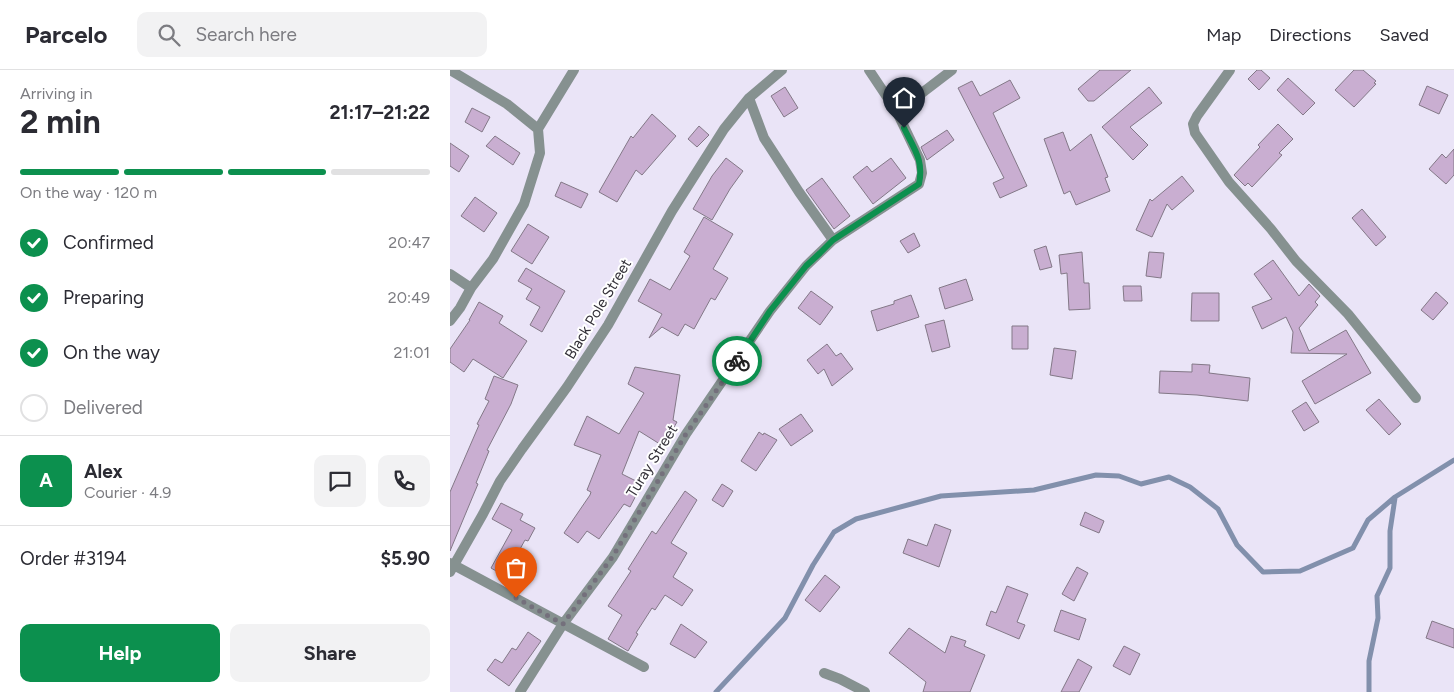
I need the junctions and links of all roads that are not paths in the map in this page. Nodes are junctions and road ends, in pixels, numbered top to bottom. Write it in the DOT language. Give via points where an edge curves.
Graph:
graph roads {
  1 [pos="450,70"];
  2 [pos="574,70"];
  3 [pos="782,70"];
  4 [pos="869,70"];
  5 [pos="952,70"];
  6 [pos="1230,70"];
  7 [pos="750,98"];
  8 [pos="897,112"];
  9 [pos="538,129"];
  10 [pos="833,240"];
  11 [pos="450,274"];
  12 [pos="471,288"];
  13 [pos="450,321"];
  14 [pos="1416,398"];
  15 [pos="451,567"];
  16 [pos="563,624"];
  17 [pos="644,667"];
  18 [pos="824,673"];
  19 [pos="520,692"];
  20 [pos="865,692"];
  1 -- 9 [label="street" via="507,104"];
  2 -- 9 [label="street"];
  3 -- 7 [label="street, Black Pole Street"];
  4 -- 8 [label="street"];
  5 -- 8 [label="street"];
  6 -- 14 [label="street" via="1197,116 1193,124 1194,133 1229,182 1296,261 1348,314"];
  7 -- 10 [label="street" via="764,138"];
  7 -- 15 [label="street, Black Pole Street" via="713,145 589,356 500,481"];
  8 -- 10 [label="street, Turay Street" via="920,160 919,184"];
  9 -- 12 [label="street" via="540,153 524,204 493,259"];
  10 -- 16 [label="street, Turay Street" via="806,266 770,311 686,434 613,556"];
  11 -- 12 [label="street"];
  12 -- 13 [label="street"];
  15 -- 16 [label="street"];
  16 -- 17 [label="street"];
  16 -- 19 [label="street, Turay Street"];
  18 -- 20 [label="street"];
}
